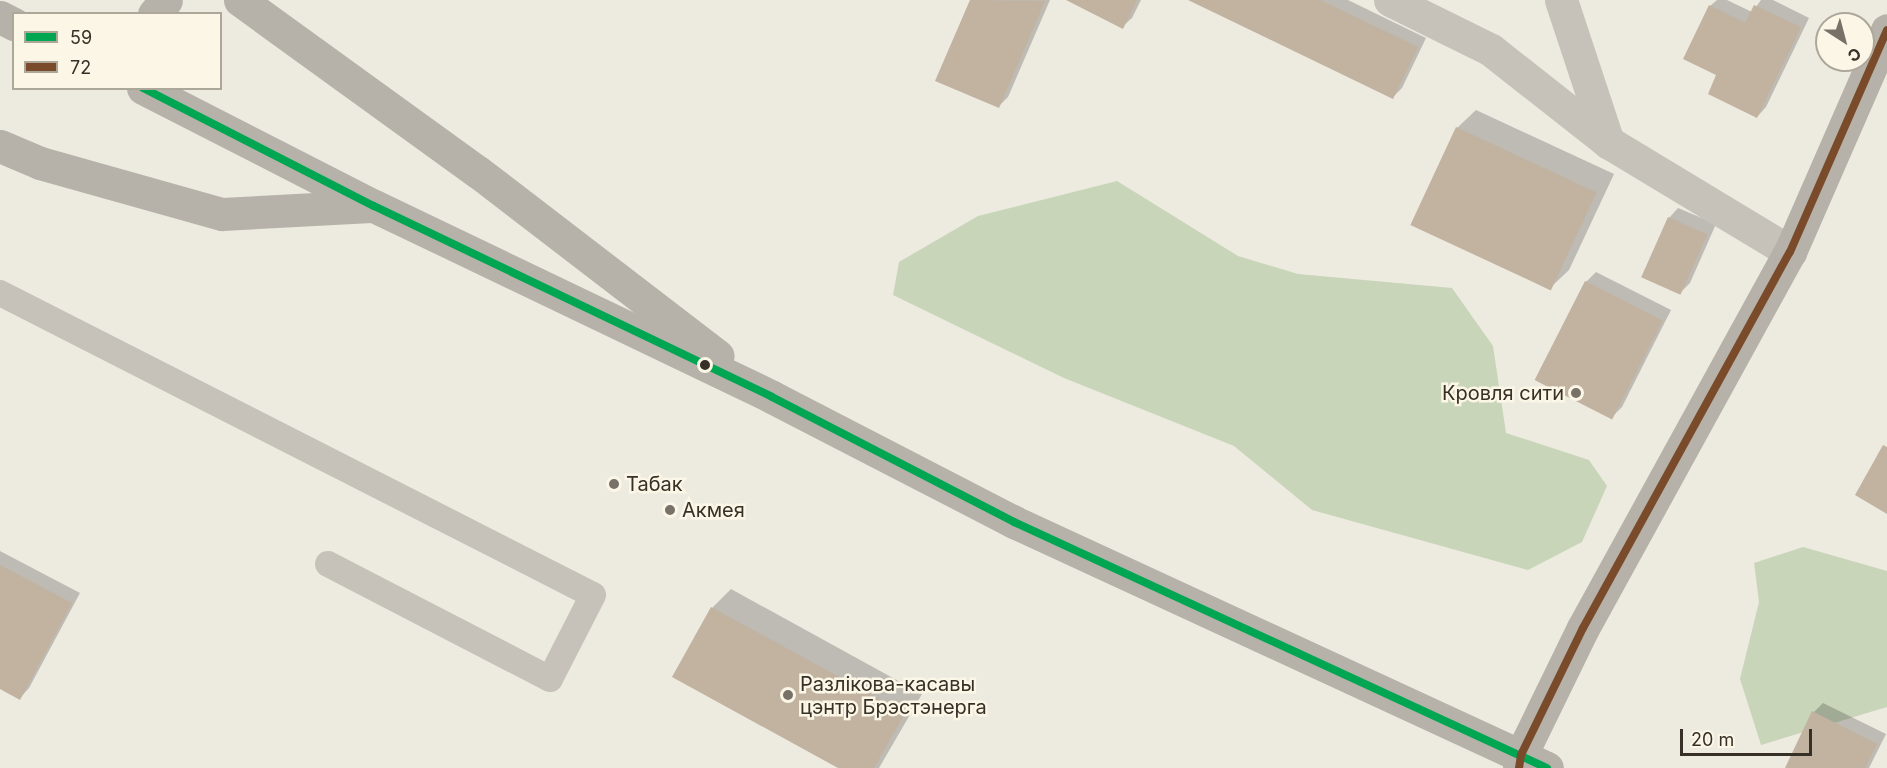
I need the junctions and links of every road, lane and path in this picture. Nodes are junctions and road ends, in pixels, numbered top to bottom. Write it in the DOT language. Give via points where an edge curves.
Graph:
graph roads {
  1 [pos="166,0"];
  2 [pos="240,0"];
  3 [pos="1390,0"];
  4 [pos="1561,0"];
  5 [pos="156,12"];
  6 [pos="1887,30"];
  7 [pos="147,90"];
  8 [pos="1608,142"];
  9 [pos="0,146"];
  10 [pos="374,206"];
  11 [pos="1790,252"];
  12 [pos="0,293"];
  13 [pos="772,397"];
  14 [pos="328,564"];
  15 [pos="1529,764"];
  1 -- 5 [label="main road"];
  2 -- 13 [label="main road" via="478,172"];
  3 -- 8 [label="street" via="1491,50"];
  4 -- 8 [label="street"];
  6 -- 11 [label="main road"];
  7 -- 10 [label="main road"];
  8 -- 11 [label="street"];
  9 -- 10 [label="main road" via="40,163 222,214"];
  10 -- 13 [label="main road"];
  11 -- 15 [label="main road" via="1583,628"];
  12 -- 14 [label="lane" via="594,595 550,679"];
  13 -- 15 [label="main road" via="1014,522"];
}
